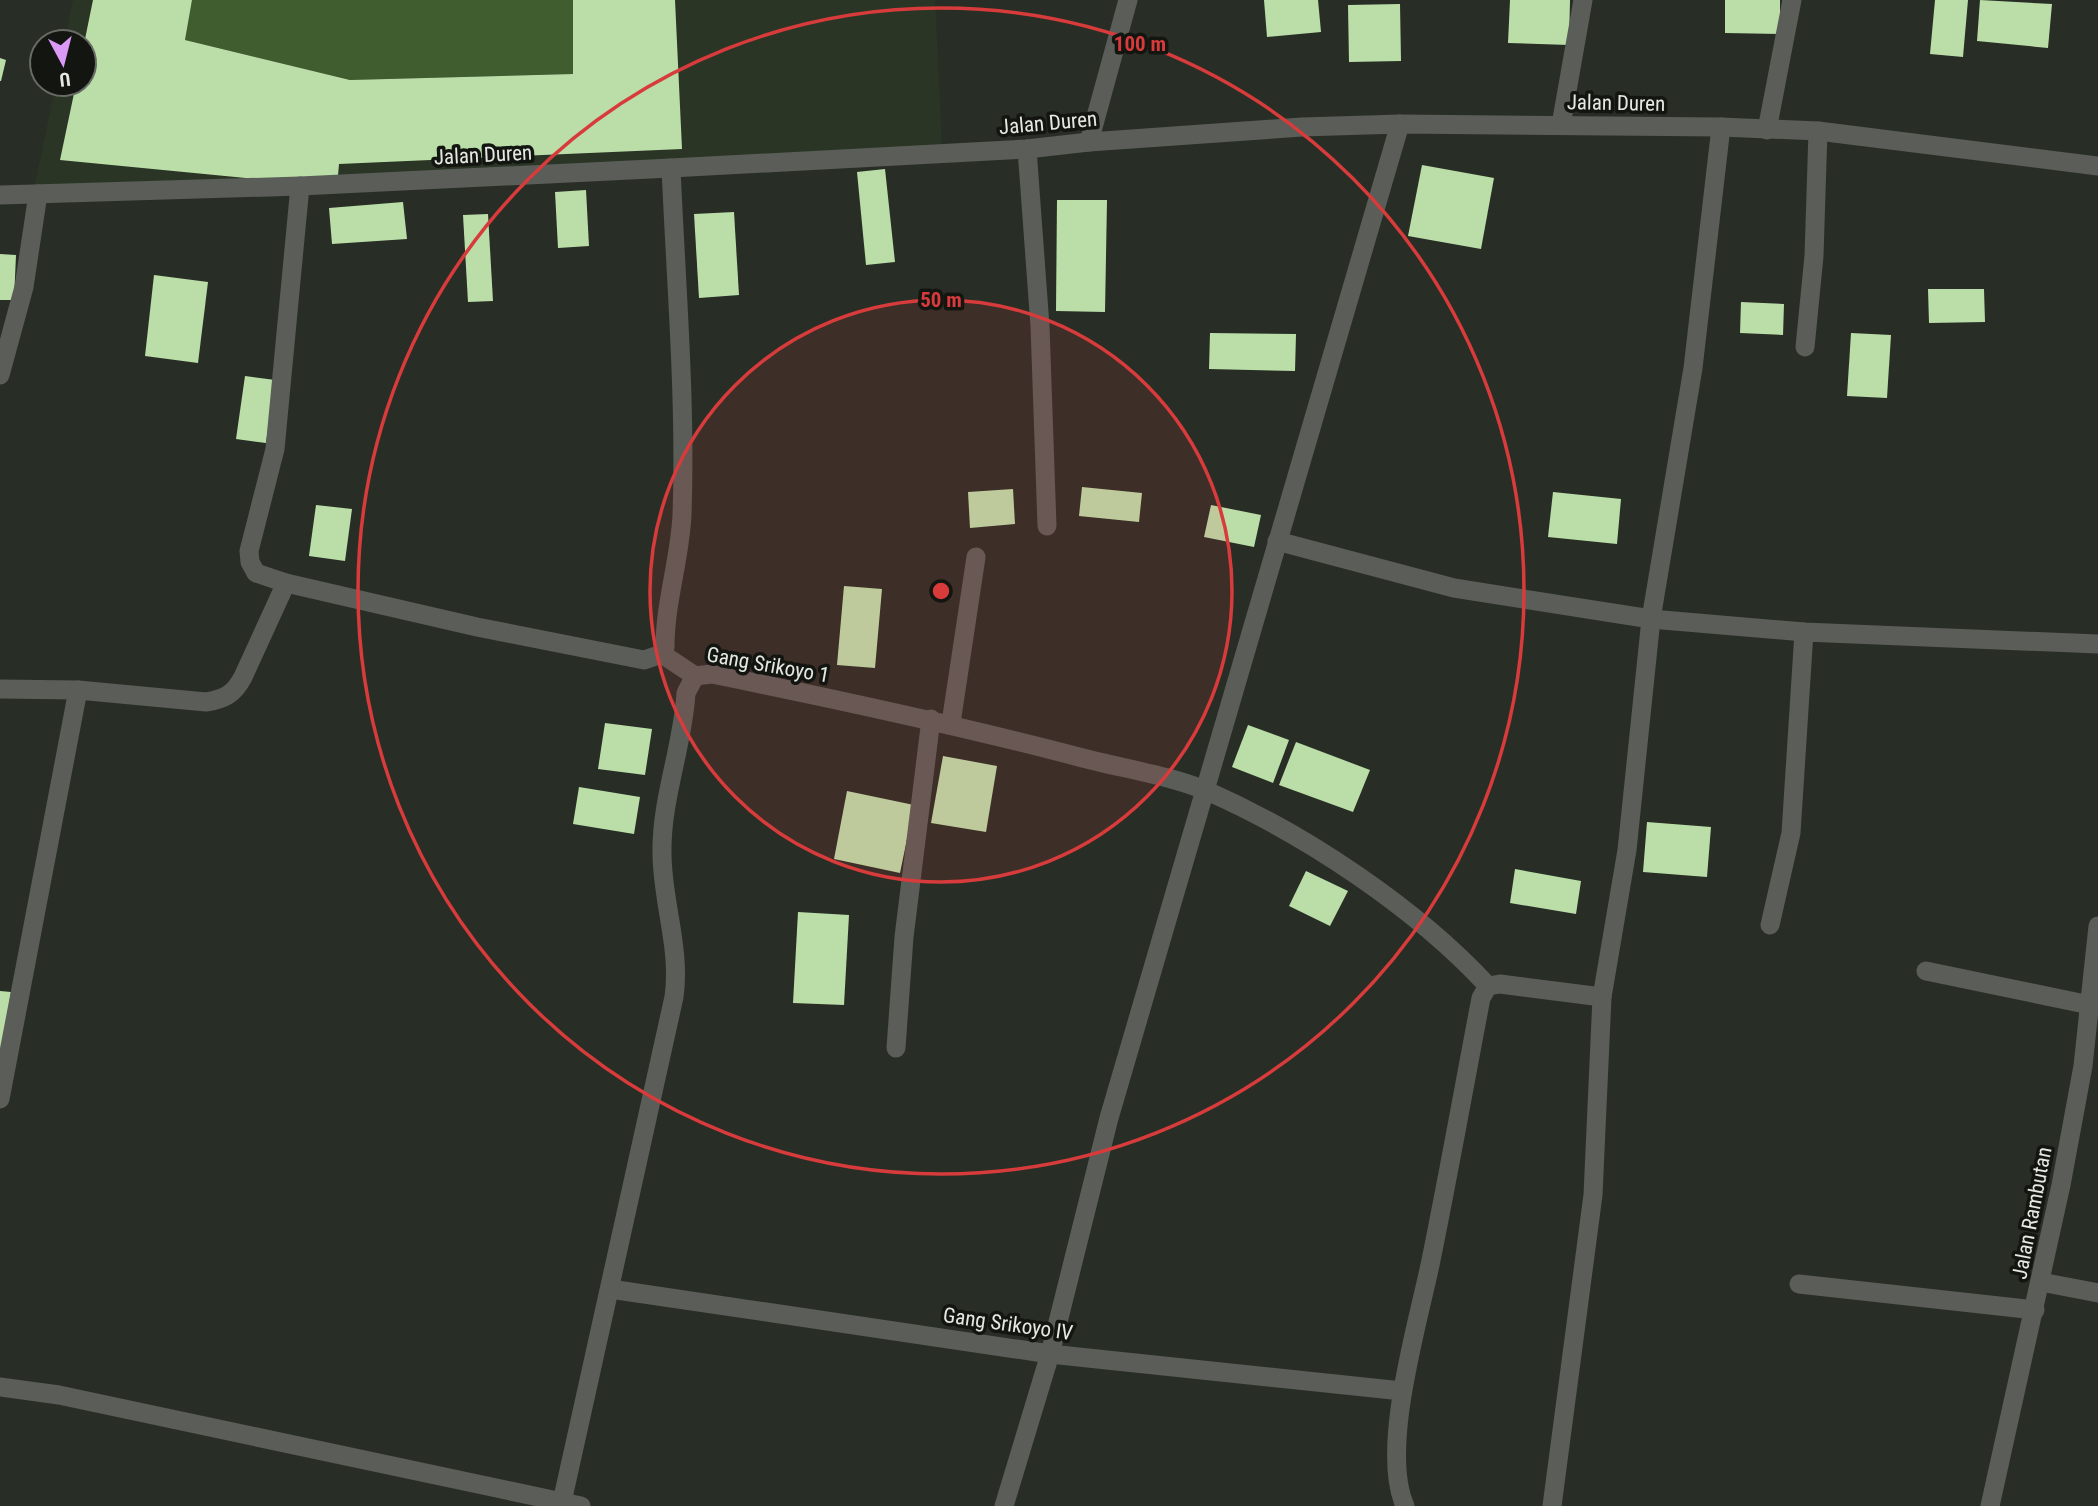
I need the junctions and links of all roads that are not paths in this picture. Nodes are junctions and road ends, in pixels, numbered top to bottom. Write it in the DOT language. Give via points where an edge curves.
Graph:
graph roads {
  1 [pos="1128,0"];
  2 [pos="1583,0"];
  3 [pos="1792,0"];
  4 [pos="1400,124"];
  5 [pos="1561,125"];
  6 [pos="1721,127"];
  7 [pos="1766,130"];
  8 [pos="1818,131"];
  9 [pos="1089,142"];
  10 [pos="1027,149"];
  11 [pos="2098,166"];
  12 [pos="671,168"];
  13 [pos="300,186"];
  14 [pos="37,194"];
  15 [pos="0,195"];
  16 [pos="1805,347"];
  17 [pos="0,375"];
  18 [pos="1048,526"];
  19 [pos="1277,541"];
  20 [pos="976,558"];
  21 [pos="286,583"];
  22 [pos="1651,619"];
  23 [pos="1804,632"];
  24 [pos="2098,645"];
  25 [pos="662,654"];
  26 [pos="695,676"];
  27 [pos="0,689"];
  28 [pos="78,690"];
  29 [pos="941,721"];
  30 [pos="1205,790"];
  31 [pos="1770,925"];
  32 [pos="2098,926"];
  33 [pos="1926,971"];
  34 [pos="1488,986"];
  35 [pos="1602,997"];
  36 [pos="2090,1005"];
  37 [pos="896,1048"];
  38 [pos="0,1099"];
  39 [pos="2041,1282"];
  40 [pos="1799,1284"];
  41 [pos="610,1289"];
  42 [pos="2098,1293"];
  43 [pos="2035,1310"];
  44 [pos="1050,1353"];
  45 [pos="0,1387"];
  46 [pos="1402,1391"];
  47 [pos="562,1502"];
  48 [pos="581,1506"];
  49 [pos="1004,1506"];
  50 [pos="1405,1506"];
  51 [pos="1552,1506"];
  52 [pos="1990,1506"];
  1 -- 9 [label="street"];
  2 -- 5 [label="street"];
  3 -- 7 [label="street"];
  4 -- 5 [label="street, Jalan Duren"];
  4 -- 9 [label="street, Jalan Duren"];
  4 -- 19 [label="street"];
  5 -- 6 [label="street, Jalan Duren"];
  6 -- 7 [label="street, Jalan Duren"];
  6 -- 22 [label="street" via="1693,368"];
  7 -- 8 [label="street, Jalan Duren"];
  8 -- 11 [label="street, Jalan Duren"];
  8 -- 16 [label="street" via="1814,256"];
  9 -- 10 [label="street, Jalan Duren"];
  10 -- 12 [label="street, Jalan Duren"];
  10 -- 18 [label="street"];
  12 -- 13 [label="street, Jalan Duren"];
  12 -- 25 [label="street" via="682,490 680,545"];
  13 -- 14 [label="street, Jalan Duren"];
  13 -- 21 [label="street" via="275,449 248,551 256,573"];
  14 -- 15 [label="street, Jalan Duren"];
  14 -- 17 [label="street" via="24,287"];
  19 -- 22 [label="street" via="1454,588"];
  19 -- 30 [label="street"];
  20 -- 29 [label="street"];
  21 -- 25 [label="street" via="644,660"];
  21 -- 28 [label="street" via="243,677 224,699 181,701"];
  22 -- 23 [label="street"];
  22 -- 35 [label="street" via="1627,850"];
  23 -- 24 [label="street"];
  23 -- 31 [label="street" via="1791,833"];
  25 -- 26 [label="street, Gang Srikoyo 1"];
  26 -- 29 [label="street, Gang Srikoyo 1" via="712,674"];
  26 -- 41 [label="street" via="686,693 662,849 677,975"];
  27 -- 28 [label="street"];
  28 -- 38 [label="street"];
  29 -- 30 [label="street, Gang Srikoyo 1"];
  29 -- 37 [label="street" via="904,937"];
  30 -- 34 [label="street, Gang Srikoyo 1" via="1296,838 1389,899 1455,951"];
  30 -- 44 [label="street" via="1109,1118"];
  32 -- 36 [label="street, Jalan Rambutan"];
  33 -- 36 [label="street"];
  34 -- 35 [label="street"];
  34 -- 46 [label="street" via="1481,998"];
  35 -- 51 [label="street" via="1594,1195"];
  36 -- 39 [label="street, Jalan Rambutan" via="2081,1079"];
  39 -- 42 [label="street"];
  39 -- 43 [label="street, Jalan Rambutan"];
  40 -- 43 [label="street"];
  41 -- 44 [label="street, Gang Srikoyo IV"];
  41 -- 47 [label="street"];
  43 -- 52 [label="street, Jalan Rambutan"];
  44 -- 46 [label="street, Gang Srikoyo IV"];
  44 -- 49 [label="street"];
  45 -- 47 [label="street" via="59,1395"];
  46 -- 50 [label="street" via="1397,1488"];
  47 -- 48 [label="street"];
}
